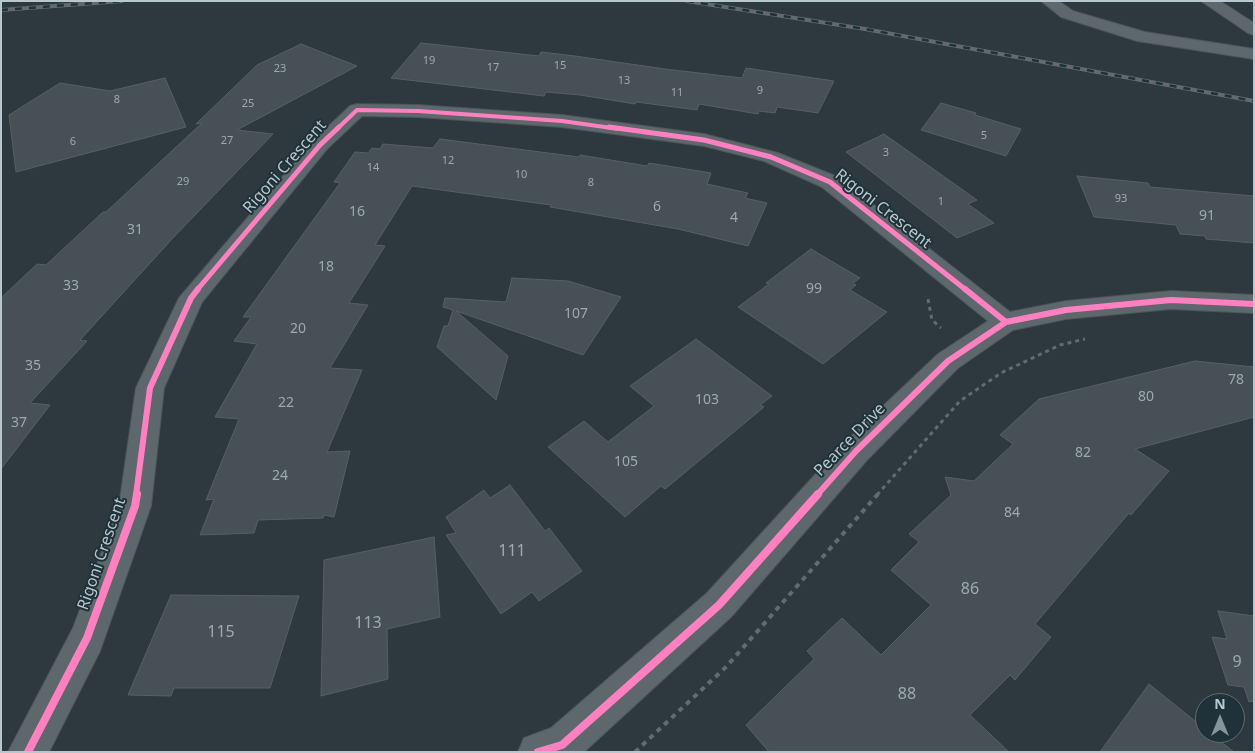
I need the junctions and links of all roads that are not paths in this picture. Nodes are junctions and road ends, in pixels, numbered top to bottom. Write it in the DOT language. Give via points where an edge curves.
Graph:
graph roads {
  1 [pos="1049,1"];
  2 [pos="1209,1"];
  3 [pos="1254,30"];
  4 [pos="1254,54"];
  5 [pos="1254,304"];
  6 [pos="1006,322"];
  7 [pos="28,752"];
  8 [pos="538,752"];
  1 -- 4 [label="street" via="1067,14 1143,38"];
  2 -- 3 [label="street"];
  5 -- 6 [label="street, Pearce Drive" via="1171,300 1066,310"];
  6 -- 7 [label="street, Rigoni Crescent" via="830,182 771,158 704,140 562,121 357,110 320,145 191,298 150,388 135,506 87,638"];
  6 -- 8 [label="street, Pearce Drive" via="948,361 856,451 719,605 562,745"];
}
